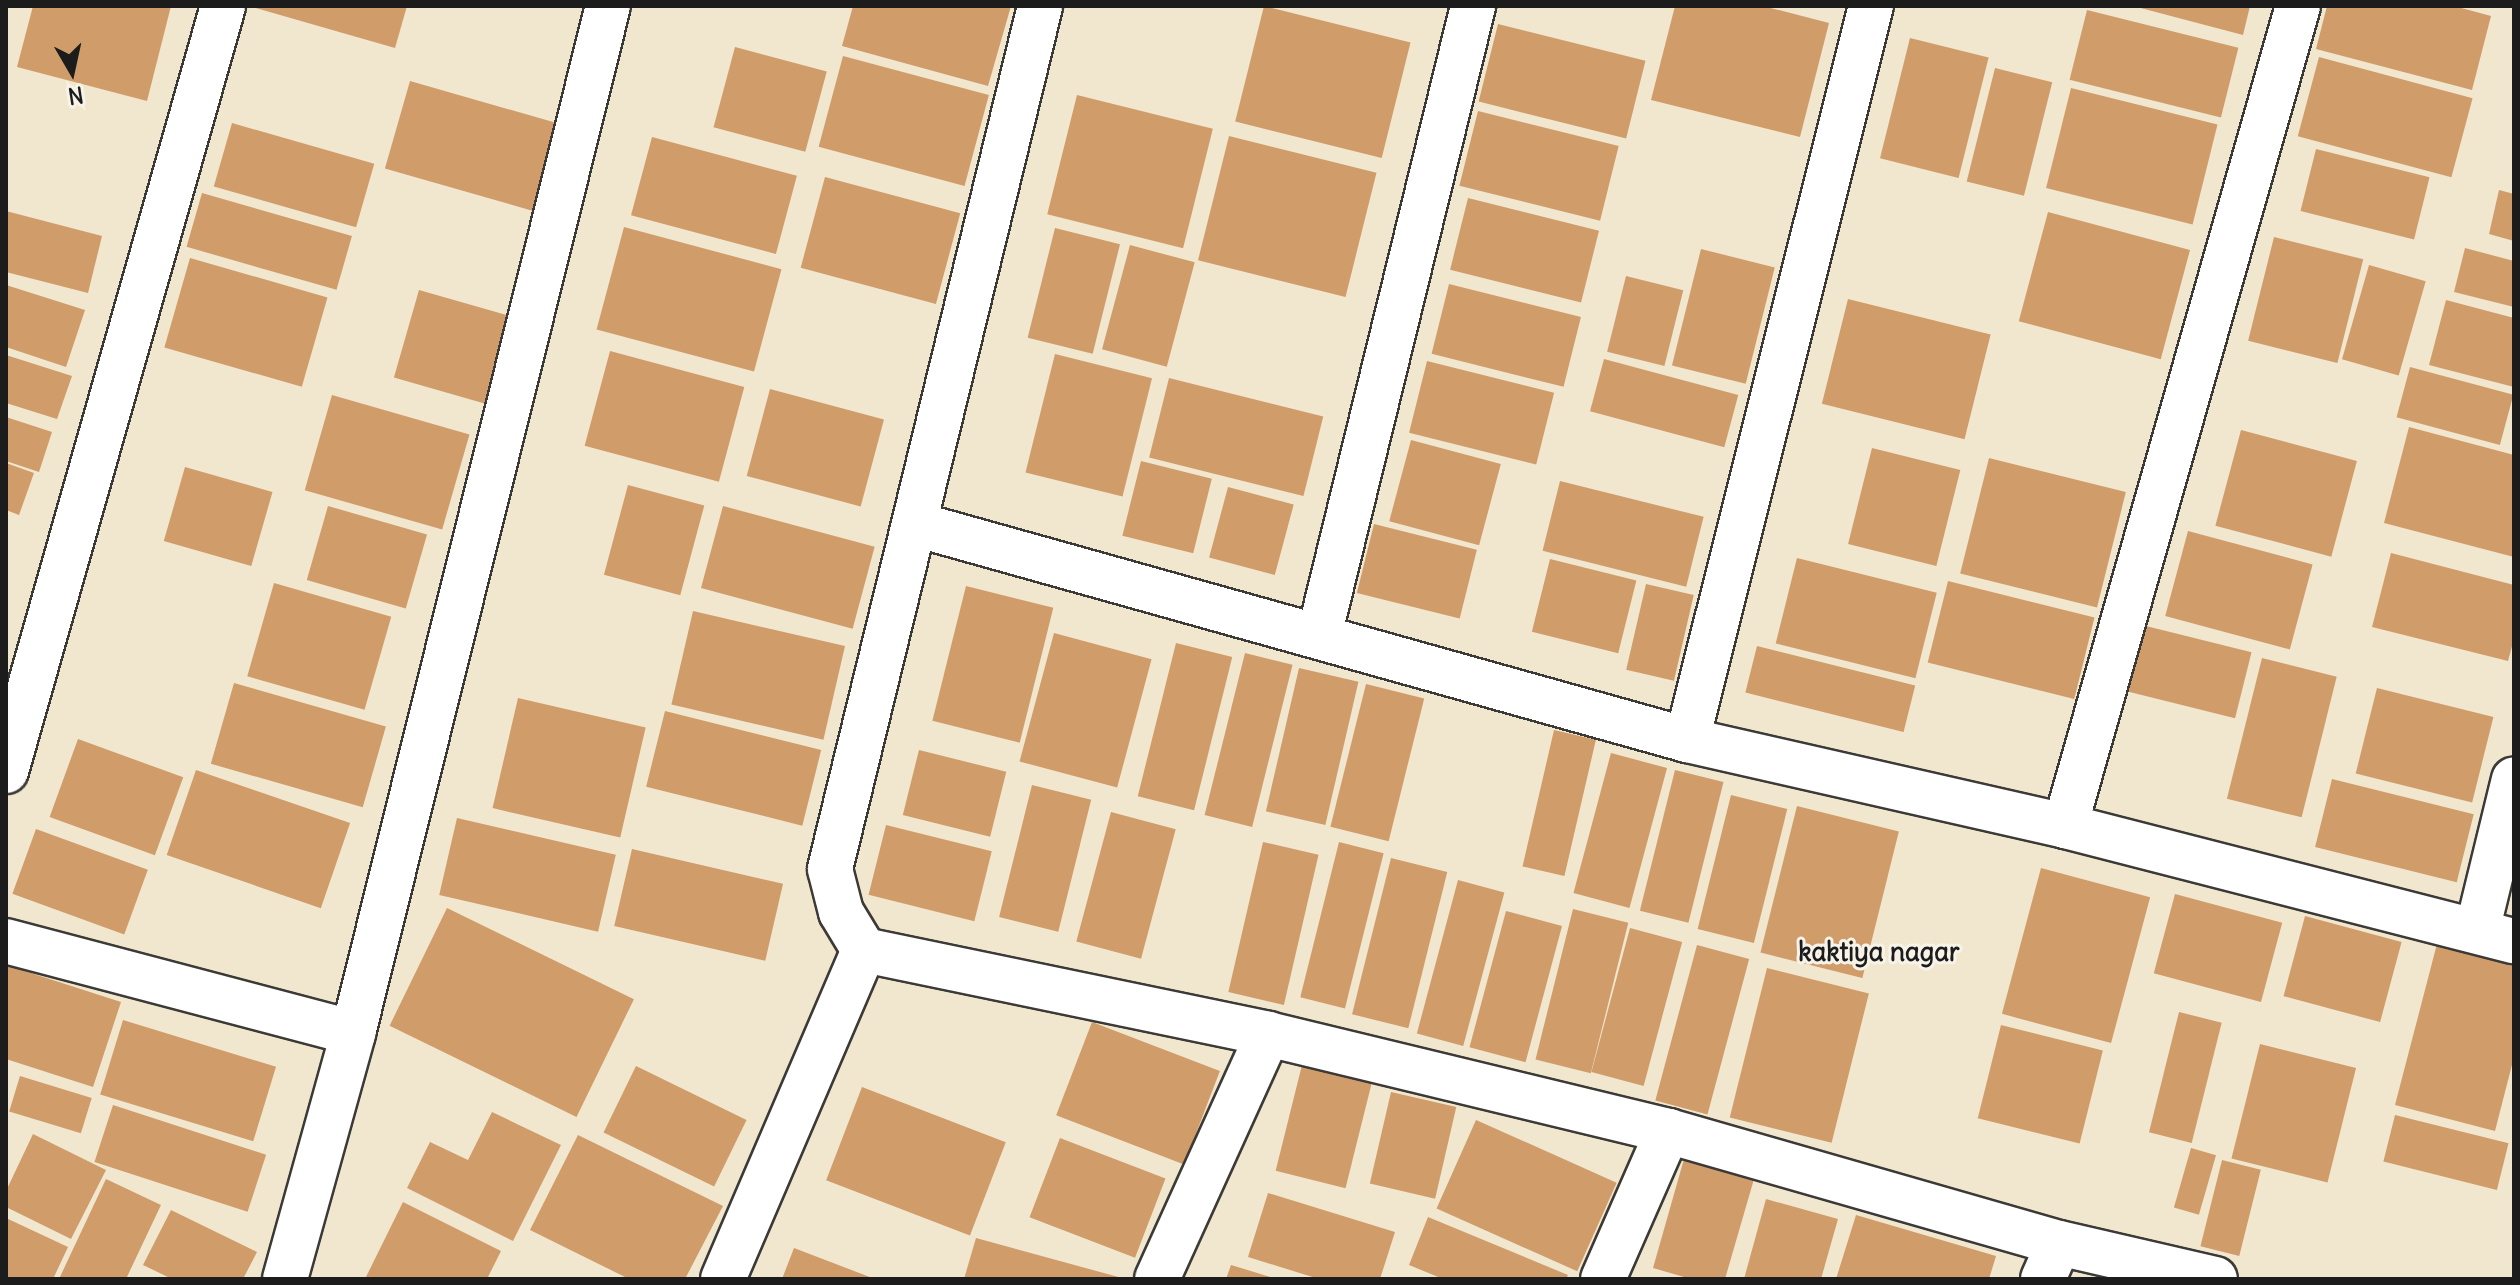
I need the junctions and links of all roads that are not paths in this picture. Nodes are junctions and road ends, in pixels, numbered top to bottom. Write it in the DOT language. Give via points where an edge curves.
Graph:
graph roads {
  1 [pos="223,6"];
  2 [pos="608,6"];
  3 [pos="1040,6"];
  4 [pos="1473,6"];
  5 [pos="1871,6"];
  6 [pos="2298,6"];
  7 [pos="915,524"];
  8 [pos="1319,636"];
  9 [pos="1687,740"];
  10 [pos="6,771"];
  11 [pos="2514,779"];
  12 [pos="2065,826"];
  13 [pos="2495,936"];
  14 [pos="6,941"];
  15 [pos="864,950"];
  16 [pos="353,1033"];
  17 [pos="1268,1034"];
  18 [pos="1668,1131"];
  19 [pos="2051,1261"];
  20 [pos="285,1279"];
  21 [pos="723,1279"];
  22 [pos="1157,1279"];
  23 [pos="1603,1279"];
  24 [pos="2215,1279"];
  1 -- 10 [label="street"];
  2 -- 16 [label="street"];
  3 -- 7 [label="street"];
  4 -- 8 [label="street"];
  5 -- 9 [label="street"];
  6 -- 12 [label="street"];
  7 -- 8 [label="street"];
  7 -- 15 [label="street" via="830,869 841,912"];
  8 -- 9 [label="street"];
  9 -- 12 [label="street"];
  11 -- 13 [label="street"];
  12 -- 13 [label="street"];
  14 -- 16 [label="street"];
  15 -- 17 [label="street"];
  15 -- 21 [label="street"];
  16 -- 20 [label="street"];
  17 -- 18 [label="street"];
  17 -- 22 [label="street"];
  18 -- 19 [label="street"];
  18 -- 23 [label="street"];
  19 -- 24 [label="street"];
}
